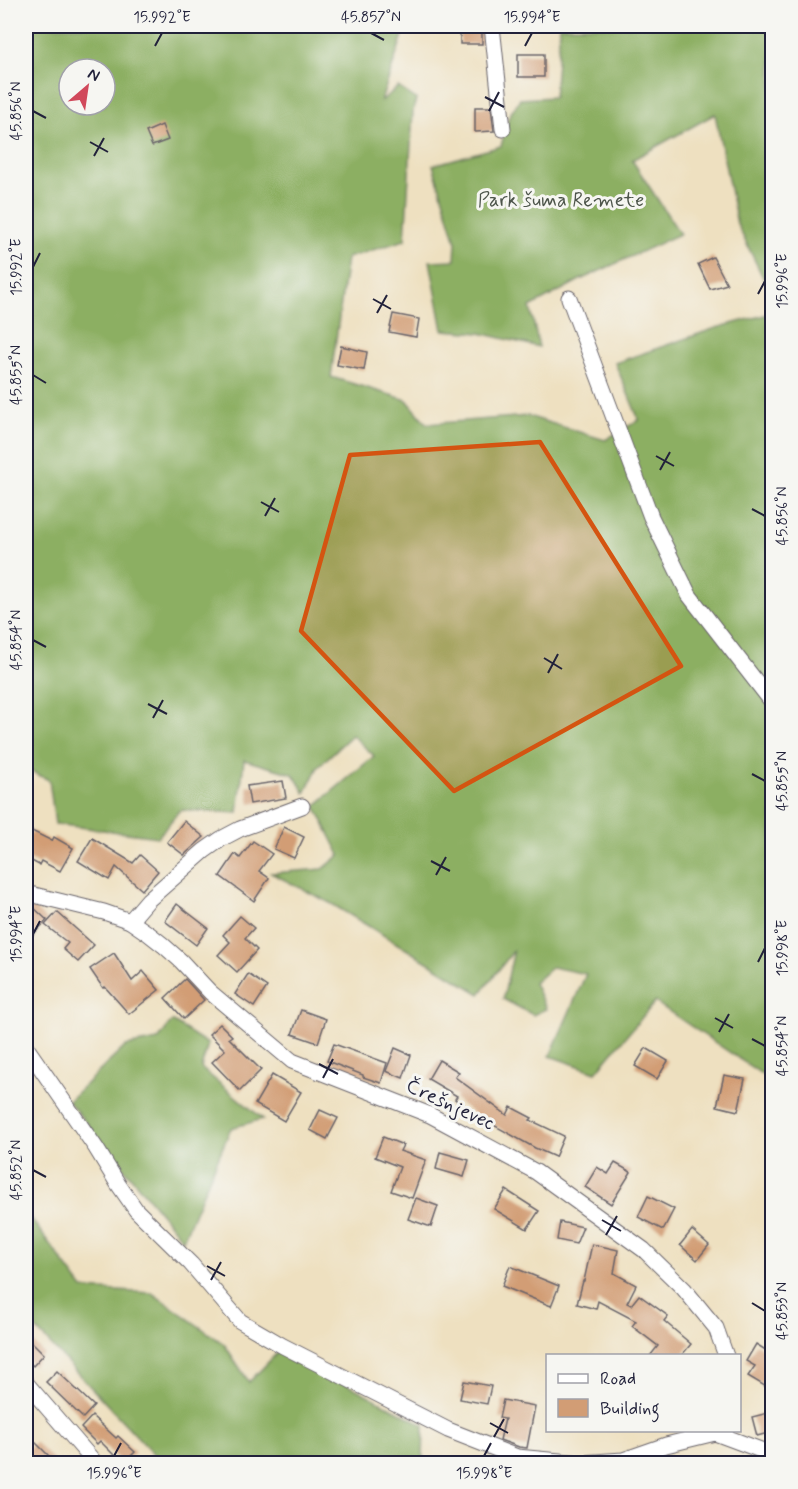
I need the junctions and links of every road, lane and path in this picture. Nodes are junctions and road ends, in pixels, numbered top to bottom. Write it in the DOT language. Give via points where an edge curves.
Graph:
graph roads {
  1 [pos="492,26"];
  2 [pos="770,26"];
  3 [pos="772,30"];
  4 [pos="503,129"];
  5 [pos="569,298"];
  6 [pos="772,702"];
  7 [pos="302,806"];
  8 [pos="26,893"];
  9 [pos="130,921"];
  10 [pos="26,1047"];
  11 [pos="725,1354"];
  12 [pos="26,1383"];
  13 [pos="715,1432"];
  14 [pos="772,1453"];
  15 [pos="96,1464"];
  1 -- 4 [label="street"];
  2 -- 3 [label="street"];
  5 -- 6 [label="street" via="651,517 689,595"];
  7 -- 9 [label="street" via="221,839 148,900"];
  8 -- 9 [label="street, Črešnjevec"];
  9 -- 11 [label="street, Črešnjevec" via="163,945 210,992 292,1061 430,1115 536,1172 644,1250 716,1328"];
  10 -- 13 [label="street" via="136,1210 191,1264 240,1321 283,1346 448,1430 517,1457 580,1463 623,1460"];
  12 -- 15 [label="street"];
  13 -- 14 [label="street"];
}
